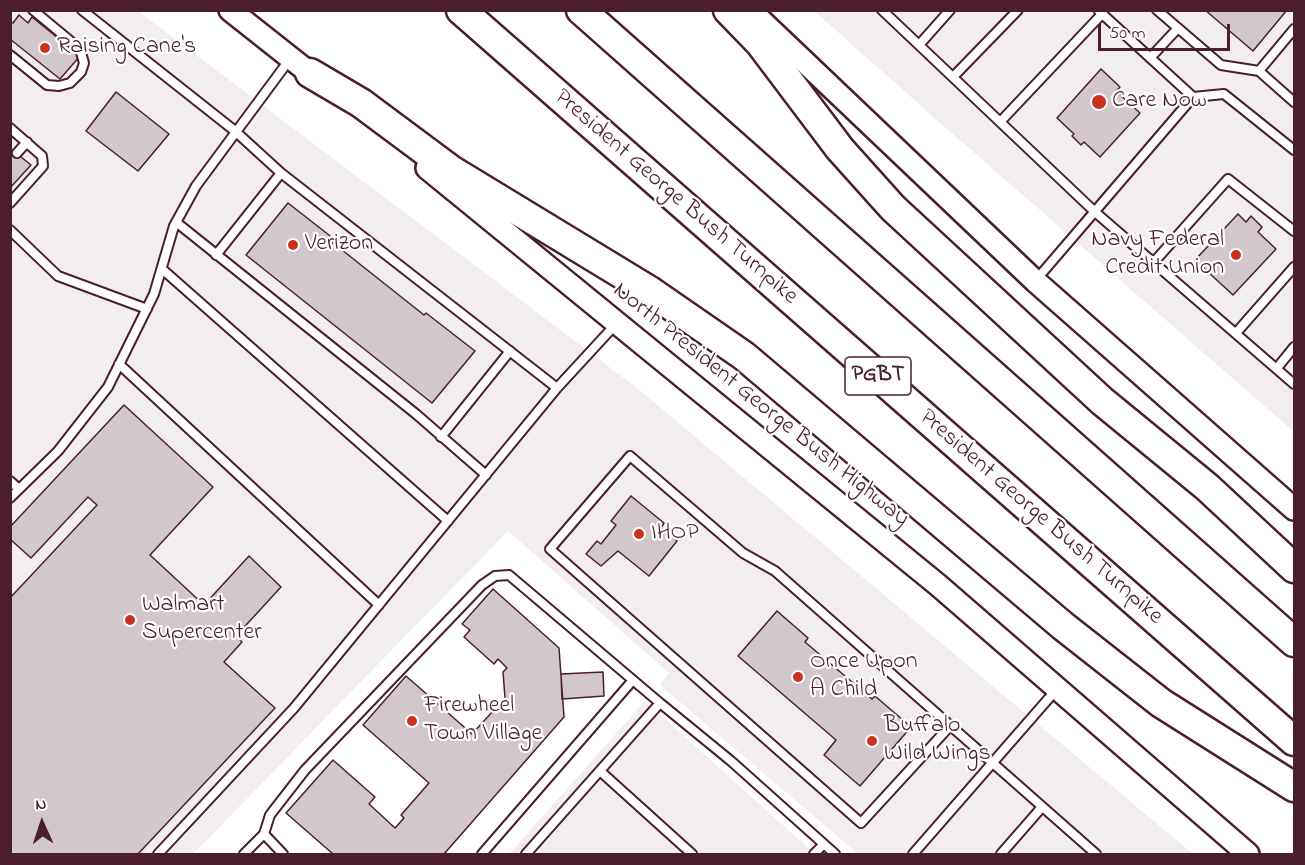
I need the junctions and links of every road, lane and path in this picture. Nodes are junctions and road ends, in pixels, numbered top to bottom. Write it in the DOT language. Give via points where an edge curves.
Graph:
graph roads {
  1 [pos="33,10"];
  2 [pos="82,10"];
  3 [pos="230,10"];
  4 [pos="461,10"];
  5 [pos="581,10"];
  6 [pos="729,10"];
  7 [pos="750,10"];
  8 [pos="882,10"];
  9 [pos="950,10"];
  10 [pos="1018,10"];
  11 [pos="1156,10"];
  12 [pos="1100,12"];
  13 [pos="1178,28"];
  14 [pos="1294,29"];
  15 [pos="919,45"];
  16 [pos="10,55"];
  17 [pos="1150,58"];
  18 [pos="300,65"];
  19 [pos="1259,71"];
  20 [pos="953,77"];
  21 [pos="1193,97"];
  22 [pos="1294,102"];
  23 [pos="1000,122"];
  24 [pos="10,128"];
  25 [pos="235,131"];
  26 [pos="27,142"];
  27 [pos="1294,150"];
  28 [pos="17,153"];
  29 [pos="281,172"];
  30 [pos="10,203"];
  31 [pos="1095,212"];
  32 [pos="177,222"];
  33 [pos="10,230"];
  34 [pos="1294,231"];
  35 [pos="216,255"];
  36 [pos="1154,262"];
  37 [pos="1294,267"];
  38 [pos="162,269"];
  39 [pos="1035,281"];
  40 [pos="147,309"];
  41 [pos="618,323"];
  42 [pos="1236,333"];
  43 [pos="1294,347"];
  44 [pos="510,351"];
  45 [pos="119,364"];
  46 [pos="1277,368"];
  47 [pos="1294,384"];
  48 [pos="557,388"];
  49 [pos="441,437"];
  50 [pos="486,475"];
  51 [pos="10,481"];
  52 [pos="19,489"];
  53 [pos="10,498"];
  54 [pos="1294,509"];
  55 [pos="448,521"];
  56 [pos="1294,568"];
  57 [pos="379,605"];
  58 [pos="1294,642"];
  59 [pos="633,680"];
  60 [pos="1057,689"];
  61 [pos="660,703"];
  62 [pos="950,726"];
  63 [pos="1294,741"];
  64 [pos="992,764"];
  65 [pos="600,771"];
  66 [pos="1294,787"];
  67 [pos="1042,807"];
  68 [pos="264,834"];
  69 [pos="824,844"];
  70 [pos="158,855"];
  71 [pos="244,855"];
  72 [pos="283,855"];
  73 [pos="482,855"];
  74 [pos="526,855"];
  75 [pos="692,855"];
  76 [pos="814,855"];
  77 [pos="835,855"];
  78 [pos="913,855"];
  79 [pos="1001,855"];
  80 [pos="1096,855"];
  81 [pos="1248,855"];
  1 -- 16 [label="lane" via="80,49 84,63 81,72 70,83 59,87 47,85"];
  2 -- 25 [label="lane"];
  3 -- 18 [label="main road, North President George Bush Highway"];
  4 -- 63 [label="highway, President George Bush Turnpike / PGBT"];
  5 -- 58 [label="highway"];
  6 -- 56 [label="highway" via="760,43 840,149 894,208 1102,401 1207,487"];
  7 -- 39 [label="main road"];
  8 -- 15 [label="lane"];
  9 -- 15 [label="lane"];
  10 -- 20 [label="lane"];
  11 -- 13 [label="lane"];
  12 -- 17 [label="lane"];
  12 -- 23 [label="lane"];
  13 -- 17 [label="lane"];
  13 -- 19 [label="lane" via="1221,64"];
  14 -- 19 [label="lane"];
  15 -- 20 [label="lane"];
  17 -- 21 [label="lane"];
  18 -- 25 [label="lane"];
  18 -- 41 [label="main road, North President George Bush Highway"];
  18 -- 66 [label="highway" via="361,103 451,170 650,291 744,356 1161,703"];
  19 -- 22 [label="lane"];
  20 -- 23 [label="lane"];
  21 -- 27 [label="lane" via="1224,94"];
  21 -- 31 [label="lane"];
  23 -- 31 [label="lane"];
  24 -- 26 [label="lane"];
  25 -- 29 [label="lane"];
  25 -- 32 [label="lane" via="196,186"];
  26 -- 28 [label="lane"];
  26 -- 30 [label="lane" via="42,156 43,166"];
  29 -- 35 [label="lane"];
  29 -- 44 [label="lane"];
  31 -- 36 [label="lane"];
  31 -- 39 [label="lane"];
  32 -- 35 [label="lane"];
  32 -- 38 [label="lane"];
  33 -- 40 [label="lane" via="58,276"];
  34 -- 36 [label="lane" via="1228,179"];
  35 -- 49 [label="lane"];
  36 -- 42 [label="lane"];
  37 -- 42 [label="lane"];
  38 -- 40 [label="lane"];
  38 -- 55 [label="lane"];
  39 -- 54 [label="main road"];
  40 -- 45 [label="lane"];
  41 -- 48 [label="lane"];
  41 -- 60 [label="main road, North President George Bush Highway" via="938,585"];
  42 -- 46 [label="lane"];
  43 -- 46 [label="lane"];
  44 -- 48 [label="lane"];
  44 -- 49 [label="lane"];
  45 -- 52 [label="lane" via="108,387 58,451"];
  45 -- 57 [label="lane"];
  46 -- 47 [label="lane"];
  48 -- 50 [label="lane"];
  49 -- 50 [label="lane"];
  50 -- 55 [label="lane"];
  51 -- 52 [label="lane"];
  52 -- 53 [label="lane"];
  55 -- 57 [label="lane"];
  57 -- 70 [label="lane" via="294,708"];
  59 -- 61 [label="lane"];
  59 -- 68 [label="lane" via="509,575 495,576 305,770 270,815"];
  59 -- 73 [label="lane"];
  60 -- 64 [label="lane"];
  60 -- 81 [label="main road, North President George Bush Highway"];
  61 -- 65 [label="lane"];
  61 -- 69 [label="lane"];
  62 -- 62 [label="lane" via="775,572 743,553 630,456 550,549 861,823"];
  62 -- 64 [label="lane"];
  64 -- 67 [label="lane"];
  64 -- 78 [label="lane"];
  65 -- 74 [label="lane"];
  65 -- 75 [label="lane"];
  67 -- 79 [label="lane"];
  67 -- 80 [label="lane"];
  68 -- 71 [label="lane"];
  68 -- 72 [label="lane"];
  69 -- 76 [label="lane"];
  69 -- 77 [label="lane"];
}
